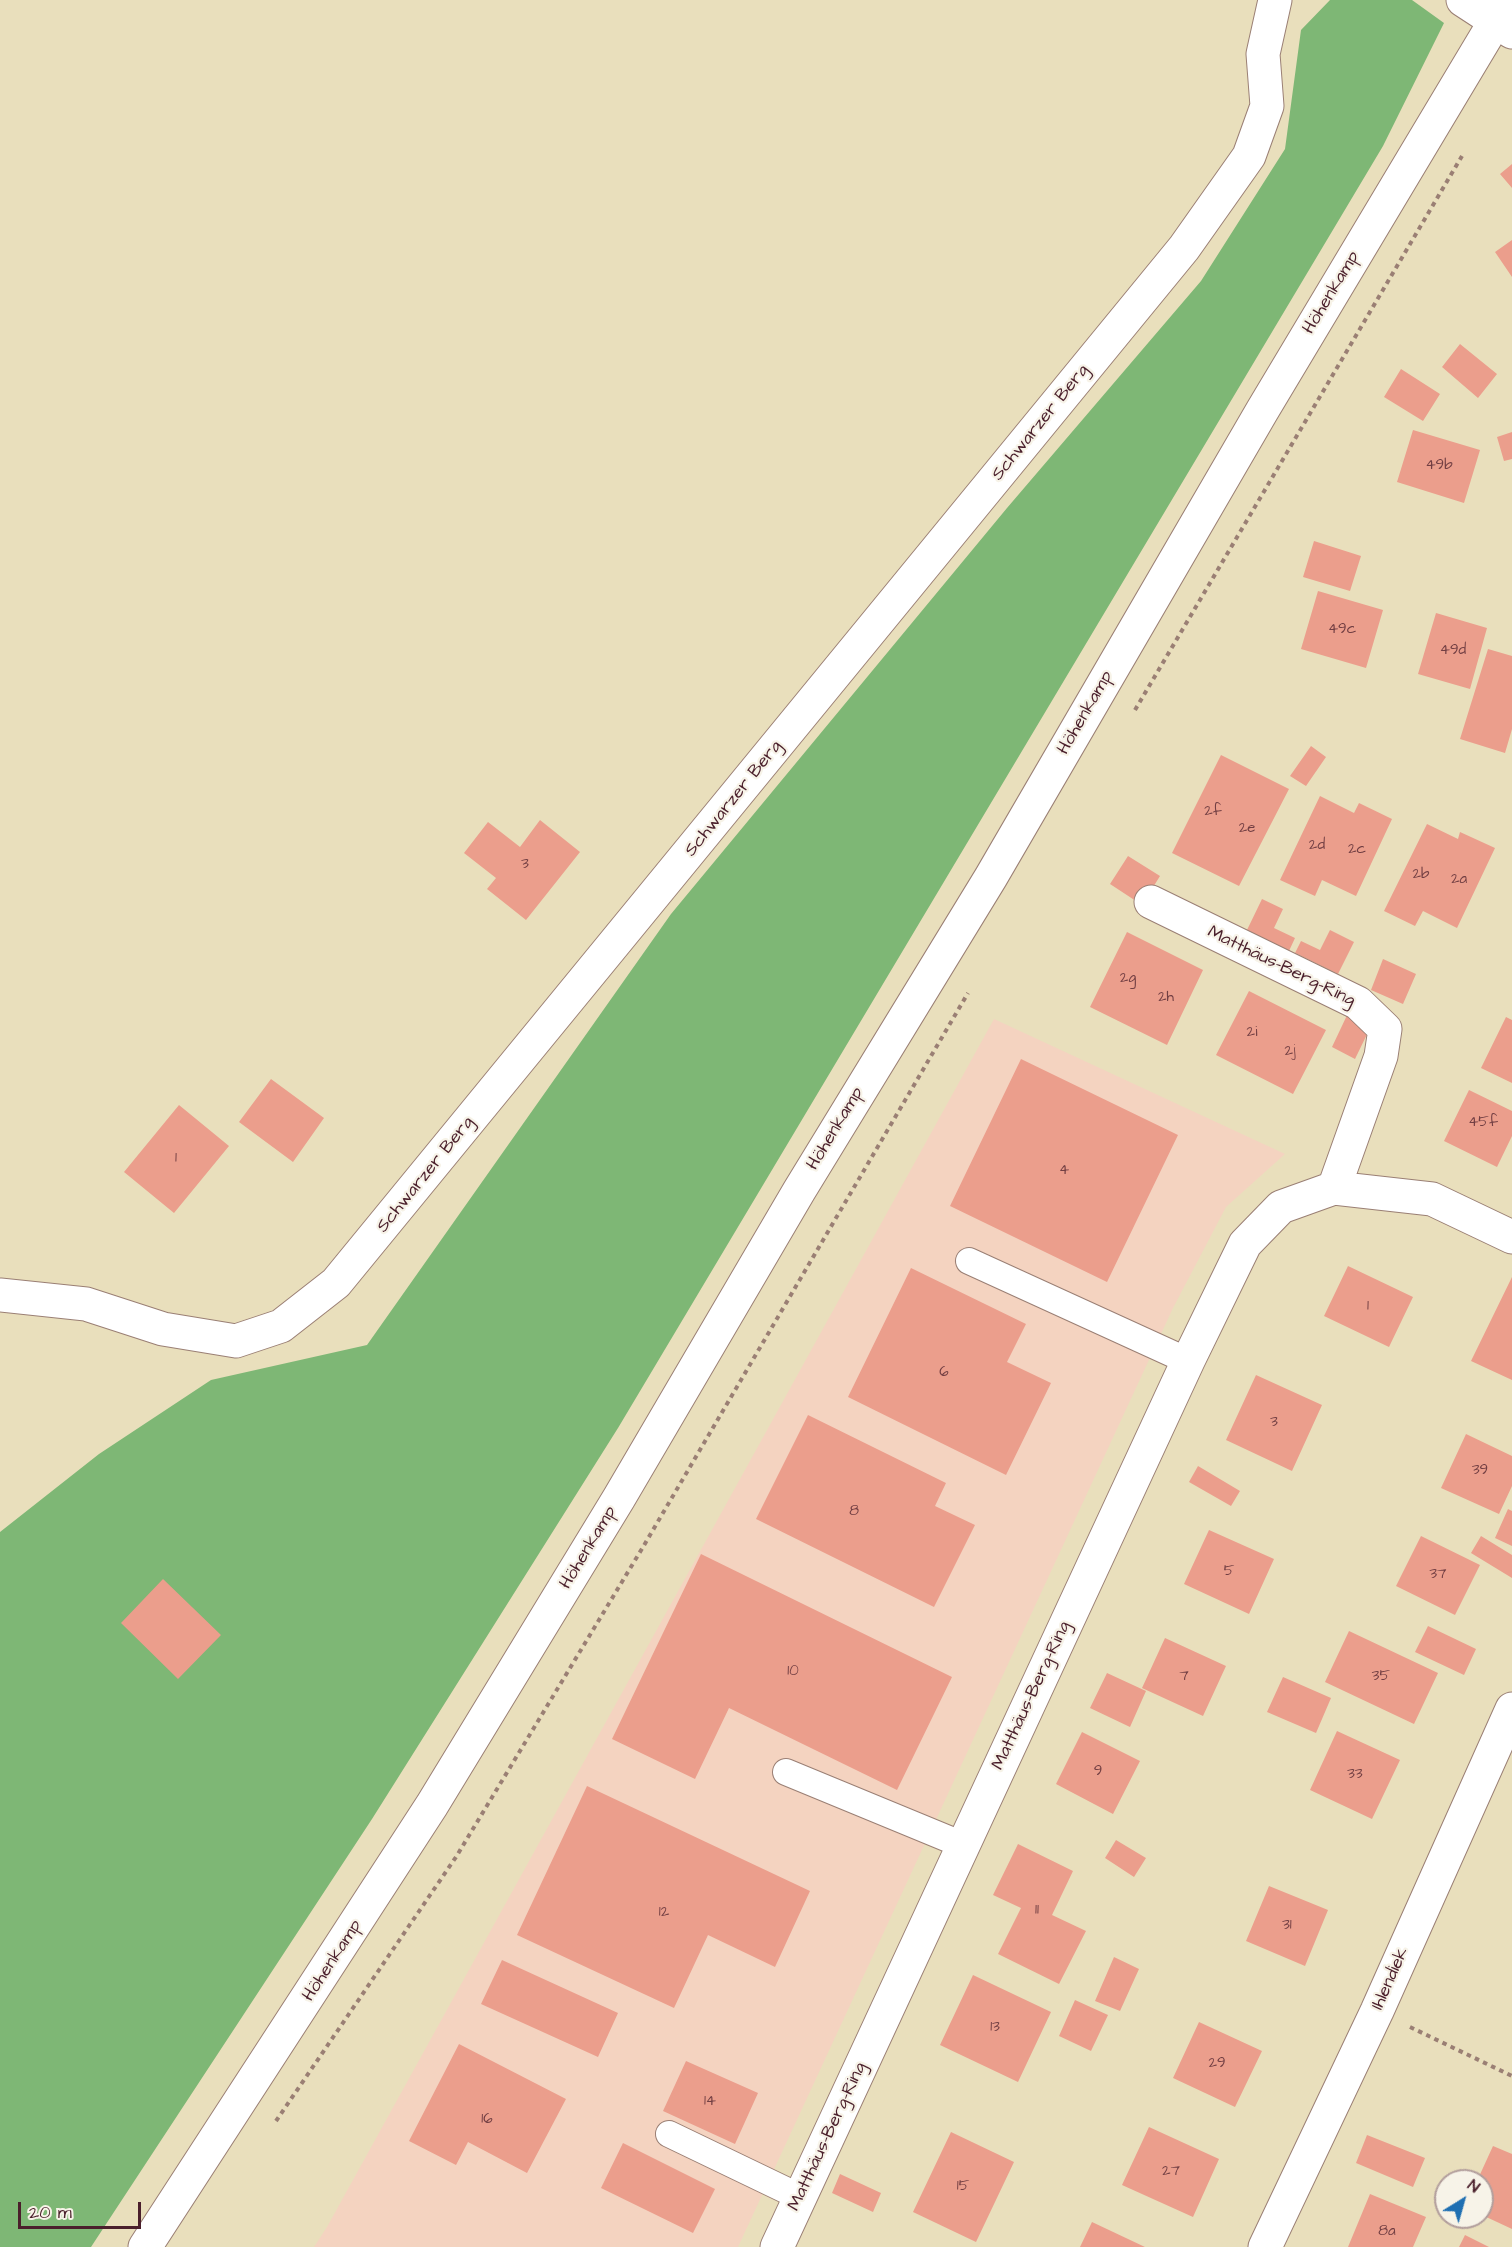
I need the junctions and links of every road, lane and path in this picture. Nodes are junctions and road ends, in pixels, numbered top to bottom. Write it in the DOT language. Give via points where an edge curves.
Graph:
graph roads {
  1 [pos="1275,0"];
  2 [pos="1463,0"];
  3 [pos="1505,18"];
  4 [pos="1468,147"];
  5 [pos="1133,714"];
  6 [pos="1151,902"];
  7 [pos="972,986"];
  8 [pos="1334,1188"];
  9 [pos="1512,1237"];
  10 [pos="969,1261"];
  11 [pos="0,1295"];
  12 [pos="1188,1361"];
  13 [pos="1512,1709"];
  14 [pos="786,1772"];
  15 [pos="963,1845"];
  16 [pos="1377,2011"];
  17 [pos="1512,2076"];
  18 [pos="270,2130"];
  19 [pos="669,2134"];
  20 [pos="800,2197"];
  21 [pos="145,2247"];
  22 [pos="777,2247"];
  23 [pos="1265,2247"];
  1 -- 11 [label="street, Schwarzer Berg" via="1263,54 1267,106 1249,156 1184,248 336,1283 281,1326 236,1341 163,1329 86,1304"];
  2 -- 3 [label="street"];
  3 -- 21 [label="street, Höhenkamp" via="1256,422 991,877 432,1805"];
  4 -- 5 [label="path"];
  6 -- 8 [label="street, Matthäus-Berg-Ring" via="1358,1003 1386,1029 1382,1056"];
  7 -- 18 [label="path" via="456,1857"];
  8 -- 9 [label="street, Matthäus-Berg-Ring" via="1432,1199"];
  8 -- 12 [label="street, Matthäus-Berg-Ring" via="1281,1208 1245,1244"];
  10 -- 12 [label="lane"];
  12 -- 15 [label="street, Matthäus-Berg-Ring"];
  13 -- 16 [label="street, Ihlendiek"];
  14 -- 15 [label="lane"];
  15 -- 20 [label="street, Matthäus-Berg-Ring"];
  16 -- 17 [label="path"];
  16 -- 23 [label="street, Ihlendiek"];
  19 -- 20 [label="lane"];
  20 -- 22 [label="street, Matthäus-Berg-Ring"];
}
